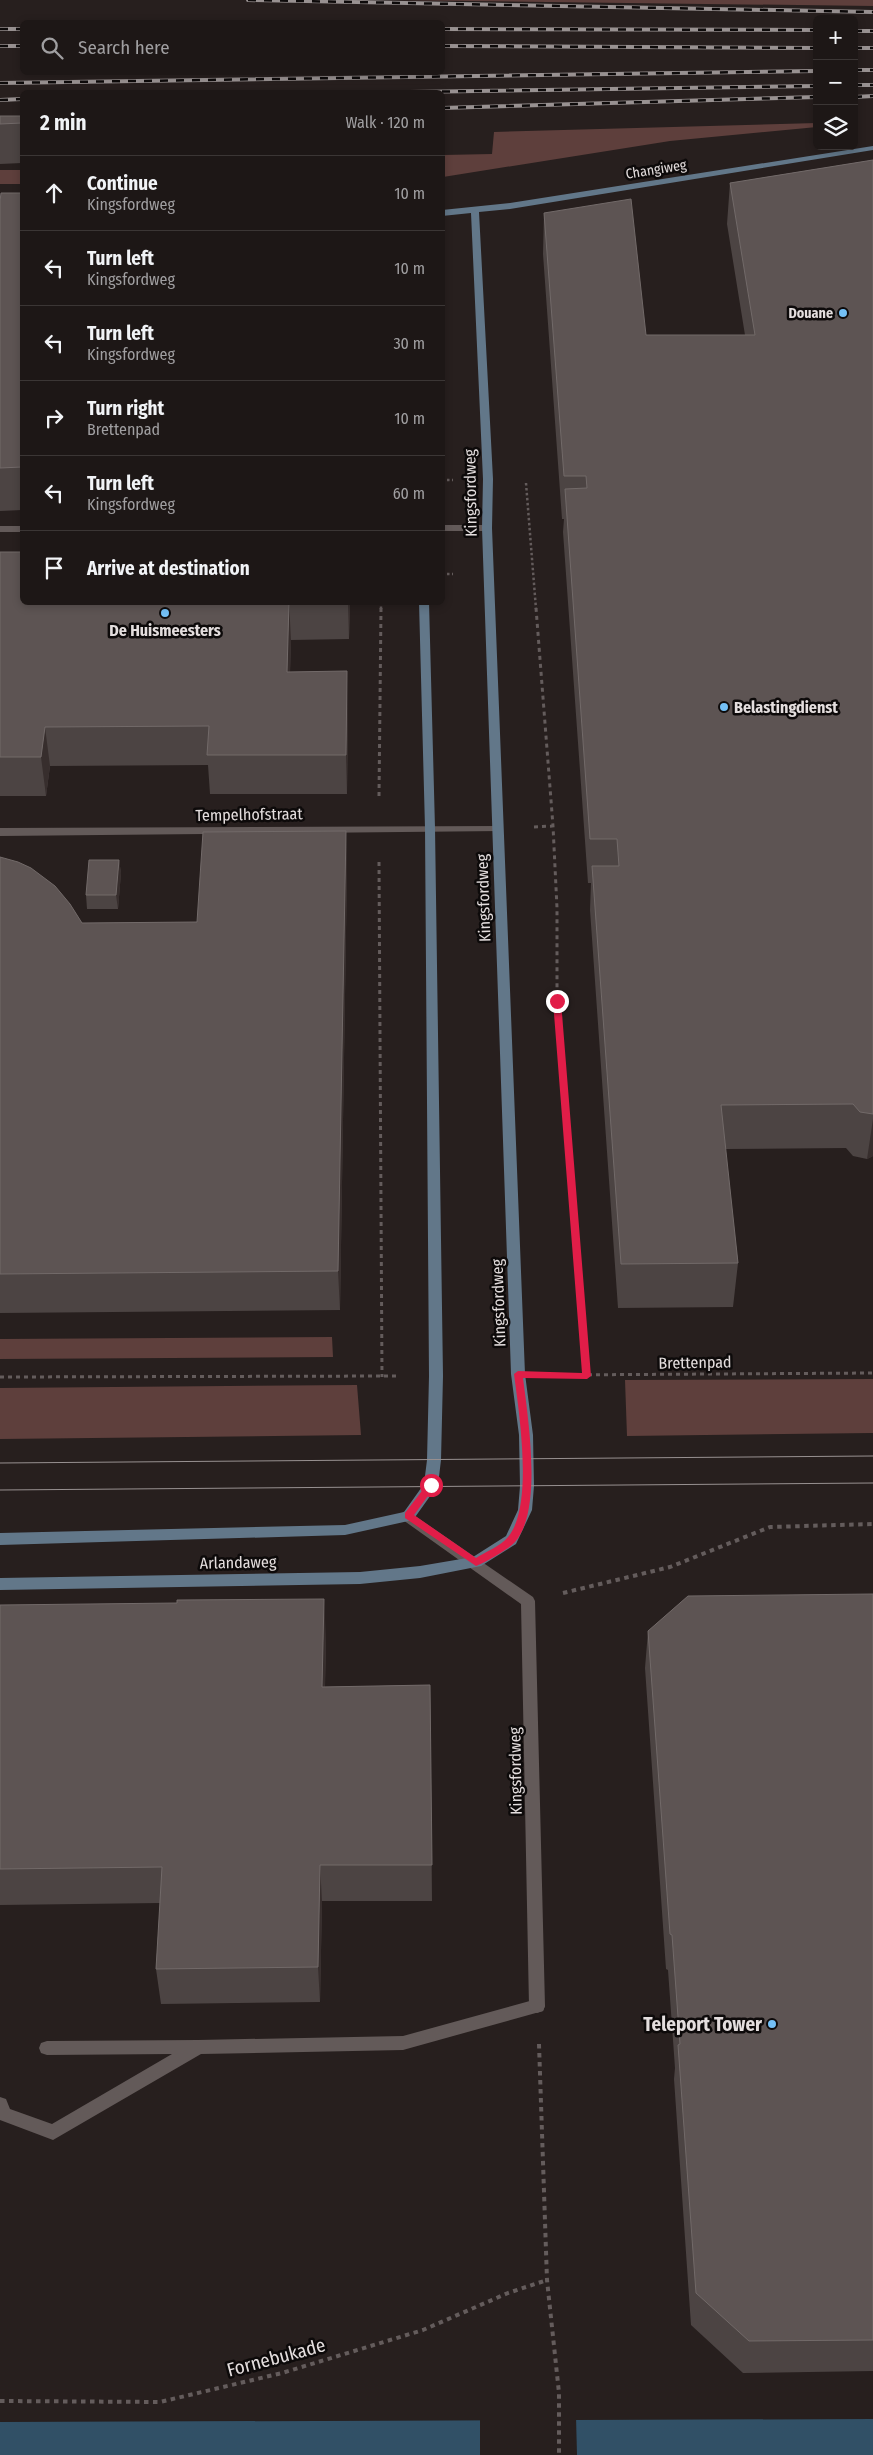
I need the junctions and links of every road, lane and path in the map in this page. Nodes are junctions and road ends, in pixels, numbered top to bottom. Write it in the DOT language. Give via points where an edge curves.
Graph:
graph roads {
  1 [pos="873,148"];
  2 [pos="475,210"];
  3 [pos="445,213"];
  4 [pos="445,528"];
  5 [pos="487,528"];
  6 [pos="20,529"];
  7 [pos="0,530"];
  8 [pos="534,575"];
  9 [pos="381,605"];
  10 [pos="424,605"];
  11 [pos="379,828"];
  12 [pos="430,828"];
  13 [pos="498,828"];
  14 [pos="0,832"];
  15 [pos="873,1373"];
  16 [pos="518,1374"];
  17 [pos="587,1376"];
  18 [pos="0,1377"];
  19 [pos="408,1516"];
  20 [pos="873,1524"];
  21 [pos="0,1539"];
  22 [pos="476,1562"];
  23 [pos="0,1584"];
  24 [pos="528,1601"];
  25 [pos="537,2006"];
  26 [pos="199,2047"];
  27 [pos="46,2048"];
  28 [pos="0,2104"];
  29 [pos="547,2280"];
  30 [pos="0,2401"];
  31 [pos="559,2455"];
  1 -- 2 [label="street, Changiweg"];
  2 -- 3 [label="street, Changiweg"];
  2 -- 5 [label="street, Kingsfordweg" via="488,479"];
  4 -- 5 [label="street"];
  5 -- 13 [label="street, Kingsfordweg"];
  6 -- 7 [label="street"];
  8 -- 17 [label="path" via="553,826 557,1001"];
  9 -- 11 [label="path"];
  10 -- 12 [label="street"];
  11 -- 12 [label="street, Tempelhofstraat"];
  11 -- 14 [label="street, Tempelhofstraat"];
  11 -- 18 [label="path" via="382,1377"];
  12 -- 13 [label="street, Tempelhofstraat"];
  12 -- 19 [label="street" via="436,1376 434,1460 431,1485"];
  13 -- 16 [label="street, Kingsfordweg"];
  15 -- 17 [label="path, Brettenpad"];
  16 -- 17 [label="path, Brettenpad"];
  16 -- 22 [label="street, Kingsfordweg" via="526,1435 525,1510 512,1540"];
  19 -- 21 [label="street, Arlandaweg" via="345,1530"];
  19 -- 22 [label="street"];
  20 -- 24 [label="path" via="770,1527 670,1568"];
  22 -- 23 [label="street, Arlandaweg" via="360,1578"];
  22 -- 24 [label="street"];
  24 -- 25 [label="street, Kingsfordweg"];
  25 -- 26 [label="street" via="403,2043"];
  25 -- 29 [label="path"];
  26 -- 27 [label="street"];
  26 -- 28 [label="street" via="53,2132 4,2114"];
  29 -- 30 [label="path, Fornebukade" via="508,2293 423,2330 282,2373 160,2402"];
  29 -- 31 [label="path" via="559,2393"];
}
